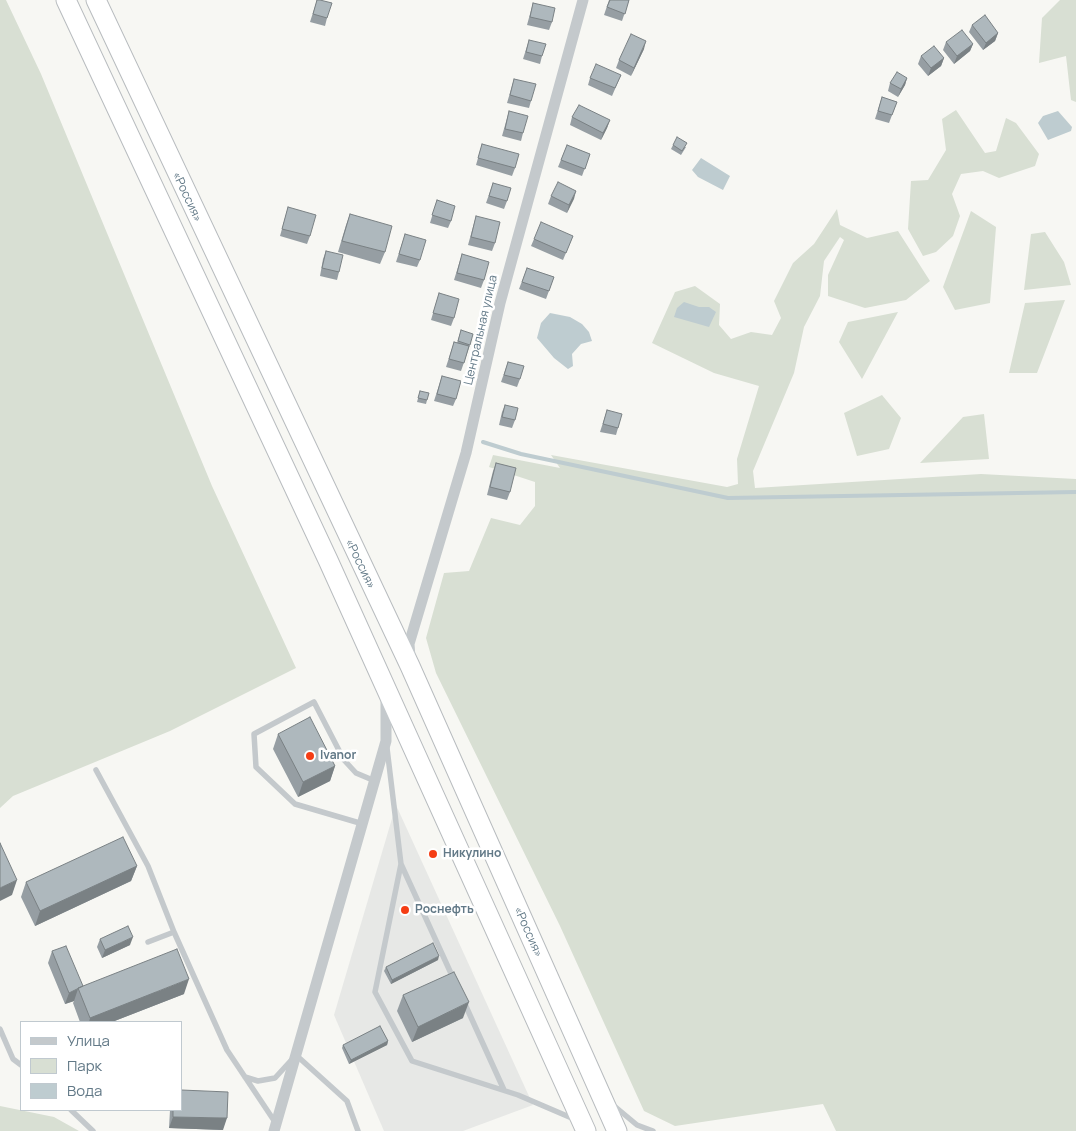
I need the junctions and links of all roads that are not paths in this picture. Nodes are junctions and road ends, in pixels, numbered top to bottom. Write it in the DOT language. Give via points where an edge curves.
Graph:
graph roads {
  1 [pos="66,0"];
  2 [pos="96,0"];
  3 [pos="583,0"];
  4 [pos="410,666"];
  5 [pos="386,693"];
  6 [pos="386,741"];
  7 [pos="96,770"];
  8 [pos="375,781"];
  9 [pos="363,824"];
  10 [pos="400,864"];
  11 [pos="174,932"];
  12 [pos="148,942"];
  13 [pos="458,990"];
  14 [pos="462,1000"];
  15 [pos="0,1029"];
  16 [pos="296,1055"];
  17 [pos="20,1064"];
  18 [pos="245,1077"];
  19 [pos="504,1090"];
  20 [pos="600,1093"];
  21 [pos="71,1111"];
  22 [pos="584,1126"];
  23 [pos="277,1129"];
  24 [pos="93,1131"];
  25 [pos="358,1131"];
  26 [pos="617,1131"];
  27 [pos="652,1131"];
  1 -- 5 [label="highway" via="324,551"];
  2 -- 4 [label="highway, «Россия»"];
  3 -- 4 [label="street, Центральная улица" via="500,303 466,452 410,644"];
  4 -- 20 [label="highway, «Россия»"];
  5 -- 6 [label="street"];
  5 -- 22 [label="highway"];
  6 -- 8 [label="street"];
  6 -- 10 [label="lane"];
  7 -- 11 [label="lane" via="148,866"];
  8 -- 9 [label="street"];
  8 -- 9 [label="lane" via="356,773 344,760 314,702 254,734 256,767 294,804"];
  9 -- 16 [label="street"];
  10 -- 13 [label="lane"];
  10 -- 19 [label="lane" via="375,992 412,1061"];
  11 -- 12 [label="lane"];
  11 -- 18 [label="lane" via="227,1050"];
  14 -- 19 [label="lane"];
  15 -- 17 [label="lane"];
  16 -- 18 [label="lane" via="275,1078 258,1081"];
  16 -- 23 [label="street"];
  16 -- 25 [label="lane" via="347,1101"];
  18 -- 23 [label="lane"];
  19 -- 22 [label="lane"];
  20 -- 26 [label="highway, «Россия»"];
  20 -- 27 [label="lane" via="623,1115"];
  21 -- 24 [label="lane"];
}
